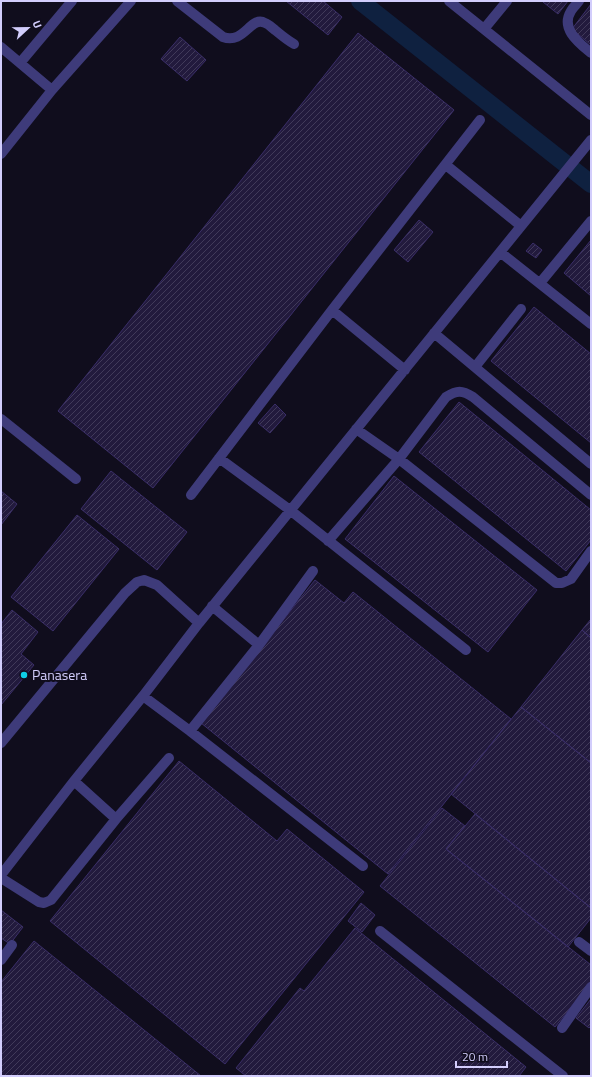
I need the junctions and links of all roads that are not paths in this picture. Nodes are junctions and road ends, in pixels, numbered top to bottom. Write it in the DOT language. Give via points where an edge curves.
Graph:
graph roads {
  1 [pos="72,1"];
  2 [pos="131,1"];
  3 [pos="177,1"];
  4 [pos="449,1"];
  5 [pos="507,1"];
  6 [pos="579,1"];
  7 [pos="484,29"];
  8 [pos="294,44"];
  9 [pos="1,47"];
  10 [pos="591,53"];
  11 [pos="20,63"];
  12 [pos="52,90"];
  13 [pos="591,115"];
  14 [pos="480,120"];
  15 [pos="591,140"];
  16 [pos="1,154"];
  17 [pos="446,165"];
  18 [pos="591,221"];
  19 [pos="521,226"];
  20 [pos="500,252"];
  21 [pos="540,283"];
  22 [pos="521,309"];
  23 [pos="332,310"];
  24 [pos="591,324"];
  25 [pos="434,333"];
  26 [pos="475,367"];
  27 [pos="404,370"];
  28 [pos="1,419"];
  29 [pos="356,429"];
  30 [pos="219,458"];
  31 [pos="399,459"];
  32 [pos="591,464"];
  33 [pos="76,479"];
  34 [pos="191,495"];
  35 [pos="591,495"];
  36 [pos="290,510"];
  37 [pos="328,541"];
  38 [pos="591,551"];
  39 [pos="313,571"];
  40 [pos="212,606"];
  41 [pos="199,623"];
  42 [pos="259,645"];
  43 [pos="466,650"];
  44 [pos="143,696"];
  45 [pos="190,731"];
  46 [pos="1,743"];
  47 [pos="169,758"];
  48 [pos="74,781"];
  49 [pos="116,819"];
  50 [pos="363,866"];
  51 [pos="1,876"];
  52 [pos="380,931"];
  53 [pos="579,942"];
  54 [pos="12,945"];
  55 [pos="591,951"];
  56 [pos="1,960"];
  57 [pos="591,987"];
  58 [pos="562,1028"];
  59 [pos="563,1076"];
  1 -- 11 [label="street"];
  2 -- 12 [label="street"];
  3 -- 8 [label="street" via="223,37 238,37 253,24 261,21"];
  4 -- 7 [label="street"];
  5 -- 7 [label="street"];
  6 -- 10 [label="street" via="570,12 568,26 576,41"];
  7 -- 13 [label="street"];
  9 -- 11 [label="street"];
  11 -- 12 [label="street"];
  12 -- 16 [label="street"];
  14 -- 17 [label="street"];
  15 -- 19 [label="street"];
  17 -- 19 [label="street"];
  17 -- 23 [label="street"];
  18 -- 21 [label="street"];
  19 -- 20 [label="street"];
  20 -- 21 [label="street"];
  20 -- 25 [label="street"];
  21 -- 24 [label="street"];
  22 -- 26 [label="street"];
  23 -- 27 [label="street"];
  23 -- 30 [label="street"];
  25 -- 26 [label="street"];
  25 -- 27 [label="street"];
  26 -- 32 [label="street"];
  27 -- 29 [label="street"];
  28 -- 33 [label="street"];
  29 -- 31 [label="street"];
  29 -- 36 [label="street"];
  30 -- 34 [label="street"];
  30 -- 36 [label="street"];
  31 -- 35 [label="street" via="446,397 453,393 467,393"];
  31 -- 37 [label="street"];
  31 -- 38 [label="street" via="556,582 562,583 571,578"];
  36 -- 37 [label="street"];
  36 -- 40 [label="street"];
  37 -- 43 [label="street"];
  39 -- 42 [label="street"];
  40 -- 41 [label="street"];
  40 -- 42 [label="street"];
  41 -- 44 [label="street"];
  41 -- 46 [label="street" via="157,585 144,580 137,582 125,593"];
  42 -- 45 [label="street"];
  44 -- 45 [label="street"];
  44 -- 48 [label="street"];
  45 -- 50 [label="street"];
  47 -- 49 [label="street"];
  48 -- 49 [label="street"];
  48 -- 51 [label="street"];
  49 -- 51 [label="street" via="48,902 39,902"];
  52 -- 59 [label="street"];
  53 -- 55 [label="street"];
  54 -- 56 [label="street"];
  57 -- 58 [label="street"];
}
